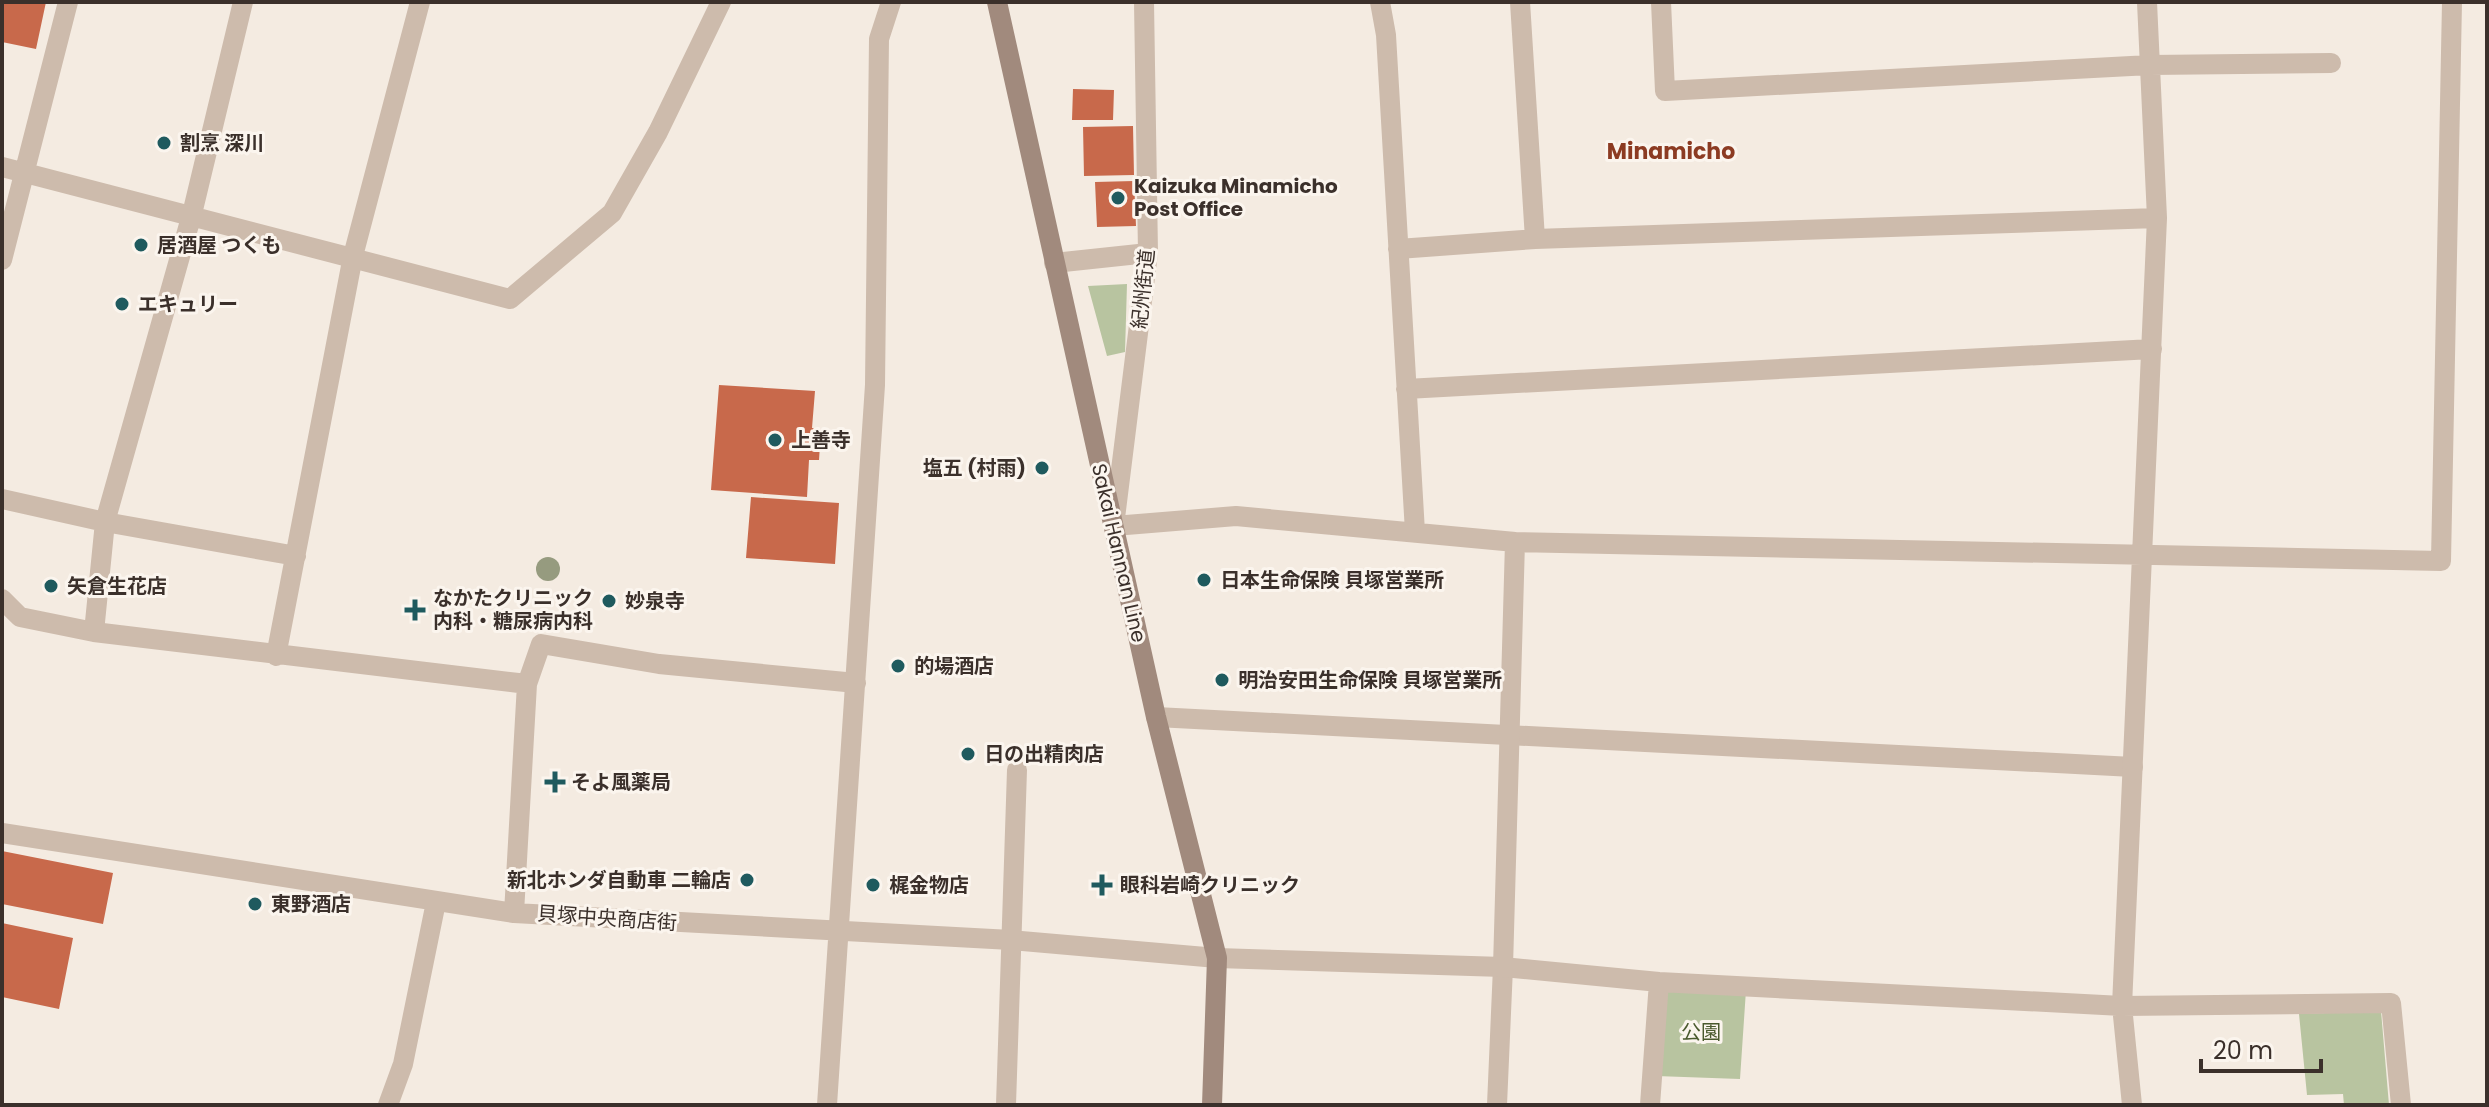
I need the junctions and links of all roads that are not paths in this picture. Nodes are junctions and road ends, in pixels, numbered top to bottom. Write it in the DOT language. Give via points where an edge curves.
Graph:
graph roads {
  1 [pos="68,2"];
  2 [pos="243,2"];
  3 [pos="420,2"];
  4 [pos="721,2"];
  5 [pos="891,2"];
  6 [pos="997,2"];
  7 [pos="1144,2"];
  8 [pos="1380,2"];
  9 [pos="1520,2"];
  10 [pos="1661,2"];
  11 [pos="2147,2"];
  12 [pos="2452,2"];
  13 [pos="2331,63"];
  14 [pos="2150,65"];
  15 [pos="2,167"];
  16 [pos="24,173"];
  17 [pos="192,214"];
  18 [pos="2157,218"];
  19 [pos="1535,239"];
  20 [pos="1398,249"];
  21 [pos="1148,253"];
  22 [pos="353,256"];
  23 [pos="2,260"];
  24 [pos="1054,263"];
  25 [pos="2152,349"];
  26 [pos="1406,389"];
  27 [pos="2,499"];
  28 [pos="105,522"];
  29 [pos="1114,526"];
  30 [pos="1415,532"];
  31 [pos="1515,542"];
  32 [pos="2144,553"];
  33 [pos="296,556"];
  34 [pos="2,599"];
  35 [pos="94,632"];
  36 [pos="276,656"];
  37 [pos="856,683"];
  38 [pos="527,684"];
  39 [pos="1156,717"];
  40 [pos="1509,736"];
  41 [pos="2133,767"];
  42 [pos="1017,770"];
  43 [pos="2,833"];
  44 [pos="436,902"];
  45 [pos="514,913"];
  46 [pos="841,933"];
  47 [pos="1011,940"];
  48 [pos="1217,958"];
  49 [pos="1503,967"];
  50 [pos="1659,982"];
  51 [pos="2122,1006"];
  52 [pos="388,1105"];
  53 [pos="827,1105"];
  54 [pos="1006,1105"];
  55 [pos="1212,1105"];
  56 [pos="1497,1105"];
  57 [pos="1650,1105"];
  58 [pos="2132,1105"];
  59 [pos="2401,1105"];
  1 -- 16 [label="street"];
  2 -- 17 [label="street"];
  3 -- 22 [label="street"];
  4 -- 22 [label="street" via="612,213 510,299"];
  5 -- 37 [label="street" via="879,39 875,385"];
  6 -- 24 [label="main road, Sakai Hannan Line"];
  7 -- 21 [label="street, 紀州街道"];
  8 -- 20 [label="street"];
  9 -- 19 [label="street"];
  10 -- 14 [label="street" via="1665,91"];
  11 -- 14 [label="street"];
  12 -- 32 [label="street" via="2441,561"];
  13 -- 14 [label="street"];
  14 -- 18 [label="street"];
  15 -- 16 [label="street"];
  16 -- 17 [label="street"];
  16 -- 23 [label="street"];
  17 -- 22 [label="street"];
  17 -- 28 [label="street"];
  18 -- 19 [label="street"];
  18 -- 25 [label="street"];
  19 -- 20 [label="street"];
  20 -- 26 [label="street"];
  21 -- 24 [label="street"];
  21 -- 29 [label="street, 紀州街道"];
  22 -- 33 [label="street"];
  24 -- 29 [label="main road, Sakai Hannan Line"];
  25 -- 26 [label="street"];
  25 -- 32 [label="street"];
  26 -- 30 [label="street"];
  27 -- 28 [label="street"];
  28 -- 33 [label="street"];
  28 -- 35 [label="street"];
  29 -- 30 [label="street" via="1236,516"];
  29 -- 39 [label="main road, Sakai Hannan Line"];
  30 -- 31 [label="street"];
  31 -- 32 [label="street"];
  31 -- 40 [label="street"];
  32 -- 41 [label="street"];
  33 -- 36 [label="street"];
  34 -- 35 [label="street" via="20,617"];
  35 -- 36 [label="street"];
  36 -- 38 [label="street"];
  37 -- 38 [label="street" via="659,664 541,644"];
  37 -- 46 [label="street"];
  38 -- 45 [label="street"];
  39 -- 40 [label="street"];
  39 -- 48 [label="main road, Sakai Hannan Line"];
  40 -- 41 [label="street"];
  40 -- 49 [label="street"];
  41 -- 51 [label="street"];
  42 -- 47 [label="street"];
  43 -- 44 [label="street, 貝塚中央商店街"];
  44 -- 45 [label="street, 貝塚中央商店街"];
  44 -- 52 [label="street" via="403,1064"];
  45 -- 46 [label="street, 貝塚中央商店街"];
  46 -- 47 [label="street, 貝塚中央商店街"];
  46 -- 53 [label="street"];
  47 -- 48 [label="street, 貝塚中央商店街"];
  47 -- 54 [label="street"];
  48 -- 49 [label="street, 貝塚中央商店街"];
  48 -- 55 [label="main road, Sakai Hannan Line"];
  49 -- 50 [label="street, 貝塚中央商店街"];
  49 -- 56 [label="street"];
  50 -- 51 [label="street, 貝塚中央商店街"];
  50 -- 57 [label="street"];
  51 -- 58 [label="street"];
  51 -- 59 [label="street, 貝塚中央商店街" via="2391,1003"];
}
